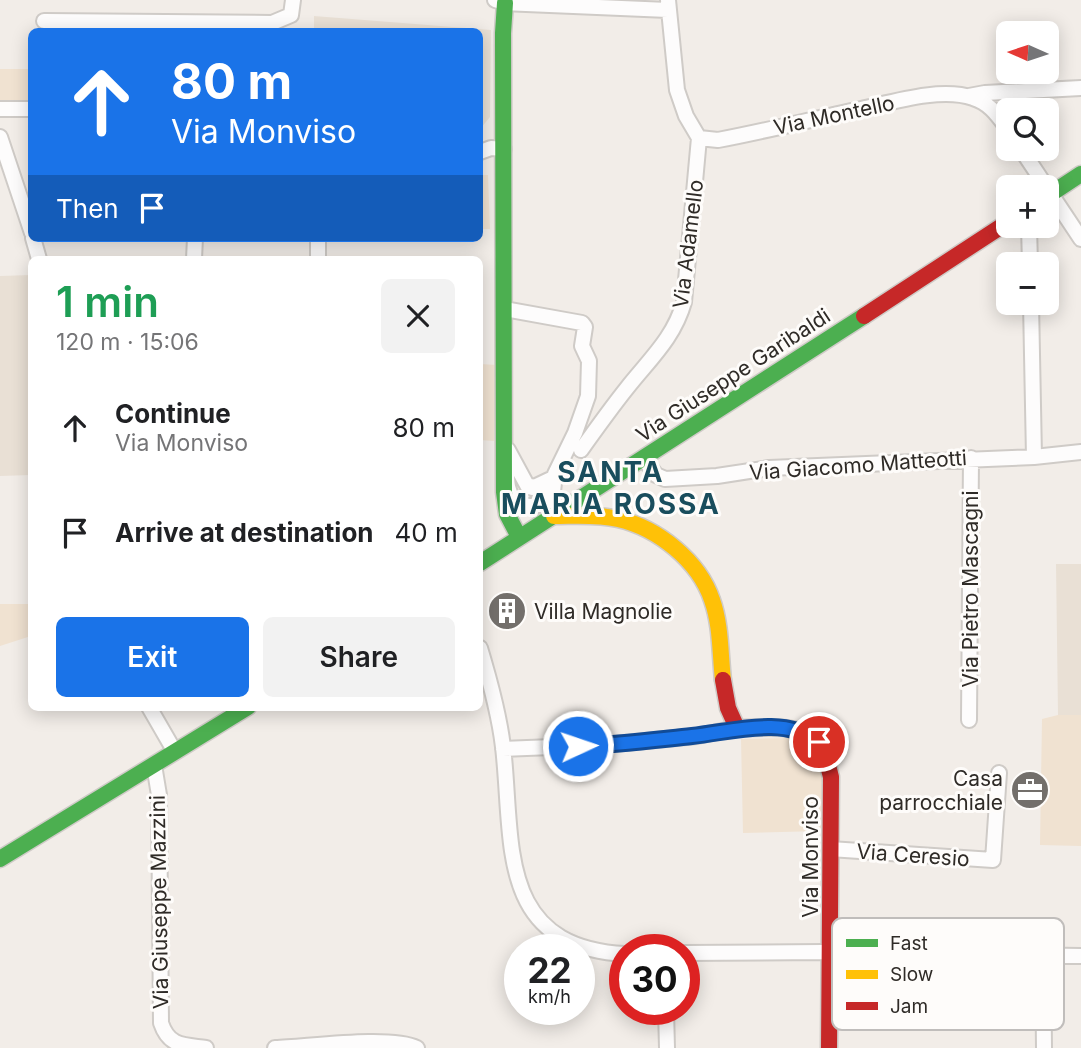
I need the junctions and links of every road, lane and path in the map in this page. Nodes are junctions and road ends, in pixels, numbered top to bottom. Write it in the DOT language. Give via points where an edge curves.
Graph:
graph roads {
  1 [pos="293,0"];
  2 [pos="500,1"];
  3 [pos="668,5"];
  4 [pos="44,21"];
  5 [pos="1081,88"];
  6 [pos="970,96"];
  7 [pos="0,109"];
  8 [pos="28,109"];
  9 [pos="996,113"];
  10 [pos="699,138"];
  11 [pos="1,144"];
  12 [pos="483,152"];
  13 [pos="504,153"];
  14 [pos="1081,174"];
  15 [pos="7,176"];
  16 [pos="1059,188"];
  17 [pos="1059,209"];
  18 [pos="28,224"];
  19 [pos="996,230"];
  20 [pos="1081,239"];
  21 [pos="505,309"];
  22 [pos="1031,315"];
  23 [pos="581,450"];
  24 [pos="1081,452"];
  25 [pos="1034,457"];
  26 [pos="971,458"];
  27 [pos="644,459"];
  28 [pos="510,495"];
  29 [pos="552,517"];
  30 [pos="519,537"];
  31 [pos="483,560"];
  32 [pos="483,659"];
  33 [pos="151,711"];
  34 [pos="242,711"];
  35 [pos="969,720"];
  36 [pos="737,728"];
  37 [pos="503,749"];
  38 [pos="175,752"];
  39 [pos="154,765"];
  40 [pos="999,773"];
  41 [pos="831,849"];
  42 [pos="0,859"];
  43 [pos="609,952"];
  44 [pos="830,952"];
  45 [pos="700,953"];
  46 [pos="666,1025"];
  47 [pos="1044,1030"];
  48 [pos="206,1048"];
  49 [pos="275,1048"];
  50 [pos="417,1048"];
  51 [pos="667,1048"];
  52 [pos="830,1048"];
  53 [pos="1044,1048"];
  1 -- 4 [label="street" via="291,15 272,23"];
  2 -- 3 [label="street"];
  2 -- 13 [label="street"];
  3 -- 10 [label="street" via="677,90"];
  5 -- 6 [label="street, Via Montello"];
  6 -- 9 [label="street"];
  6 -- 10 [label="street, Via Montello" via="886,102 718,140"];
  7 -- 8 [label="street"];
  10 -- 23 [label="street, Via Adamello" via="686,291 678,323"];
  11 -- 15 [label="street"];
  12 -- 13 [label="street" via="491,148"];
  13 -- 21 [label="street"];
  14 -- 16 [label="street"];
  15 -- 18 [label="street"];
  17 -- 20 [label="street"];
  19 -- 27 [label="street, Via Giuseppe Garibaldi"];
  21 -- 29 [label="street" via="585,327 582,346 589,361 588,396 556,470"];
  21 -- 30 [label="street" via="504,492 507,514"];
  22 -- 25 [label="street"];
  24 -- 25 [label="street, Via Giacomo Matteotti"];
  25 -- 26 [label="street, Via Giacomo Matteotti"];
  26 -- 27 [label="street, Via Giacomo Matteotti" via="769,468 665,479"];
  26 -- 35 [label="street, Via Pietro Mascagni"];
  27 -- 29 [label="street, Via Giuseppe Garibaldi"];
  28 -- 28 [label="street" via="523,505 540,505 549,500 551,479 528,487 509,450"];
  29 -- 30 [label="street, Via Giuseppe Garibaldi"];
  29 -- 36 [label="street" via="634,523 655,533 686,561 707,589 715,610 727,706"];
  30 -- 31 [label="street, Via Giuseppe Garibaldi"];
  32 -- 37 [label="street"];
  33 -- 38 [label="street"];
  34 -- 38 [label="street"];
  36 -- 37 [label="street" via="613,744"];
  36 -- 41 [label="street, Via Monviso" via="798,731 810,735 825,750 831,777"];
  37 -- 43 [label="street" via="513,863 526,901 568,941"];
  38 -- 39 [label="street"];
  39 -- 42 [label="street"];
  39 -- 48 [label="street, Via Giuseppe Mazzini" via="159,795 161,1024 165,1035 178,1044"];
  40 -- 41 [label="street, Via Ceresio" via="993,860"];
  41 -- 44 [label="street, Via Monviso"];
  44 -- 45 [label="street"];
  44 -- 52 [label="street, Via Monviso"];
  46 -- 51 [label="street"];
  47 -- 53 [label="street"];
  49 -- 50 [label="street" via="389,1042"];
}
